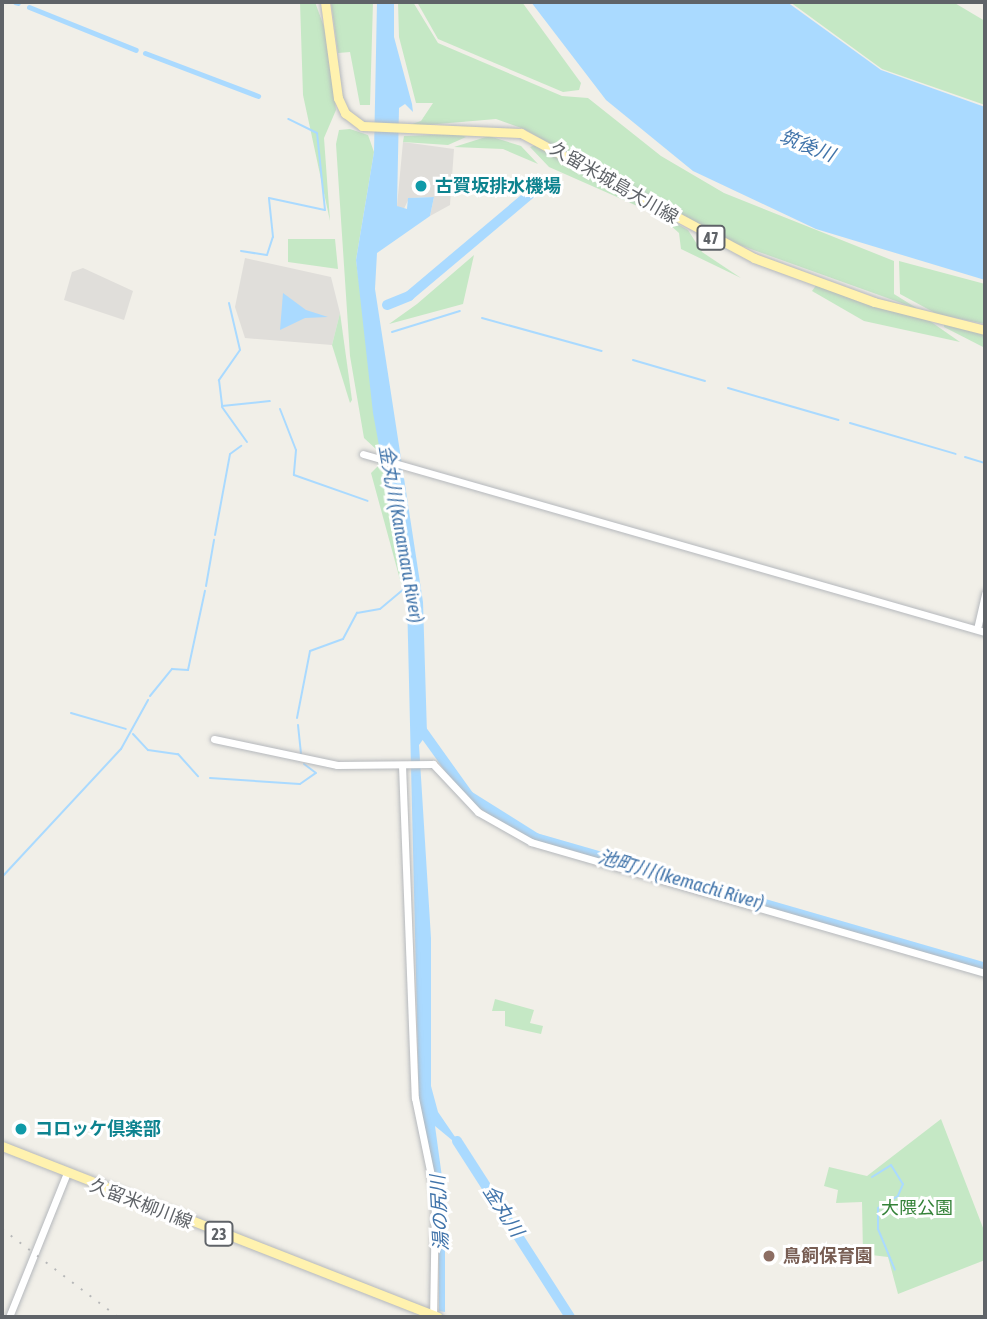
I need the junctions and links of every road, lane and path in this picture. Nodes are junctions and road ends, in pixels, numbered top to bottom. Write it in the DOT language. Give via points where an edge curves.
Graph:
graph roads {
  1 [pos="325,2"];
  2 [pos="985,330"];
  3 [pos="363,454"];
  4 [pos="985,593"];
  5 [pos="976,629"];
  6 [pos="985,632"];
  7 [pos="214,739"];
  8 [pos="405,765"];
  9 [pos="985,973"];
  10 [pos="2,1146"];
  11 [pos="66,1175"];
  12 [pos="436,1316"];
  13 [pos="9,1317"];
  1 -- 2 [label="main road, 久留米城島大川線 / 47" via="338,98 345,113 372,130 521,133 754,258 874,302"];
  3 -- 5 [label="street"];
  4 -- 5 [label="street"];
  5 -- 6 [label="street"];
  7 -- 8 [label="street" via="319,763"];
  8 -- 9 [label="street" via="437,767 478,812 531,842"];
  8 -- 12 [label="street" via="415,1098 435,1195"];
  10 -- 11 [label="main road, 久留米柳川線 / 23"];
  11 -- 12 [label="main road, 久留米柳川線 / 23"];
  11 -- 13 [label="street"];
}
